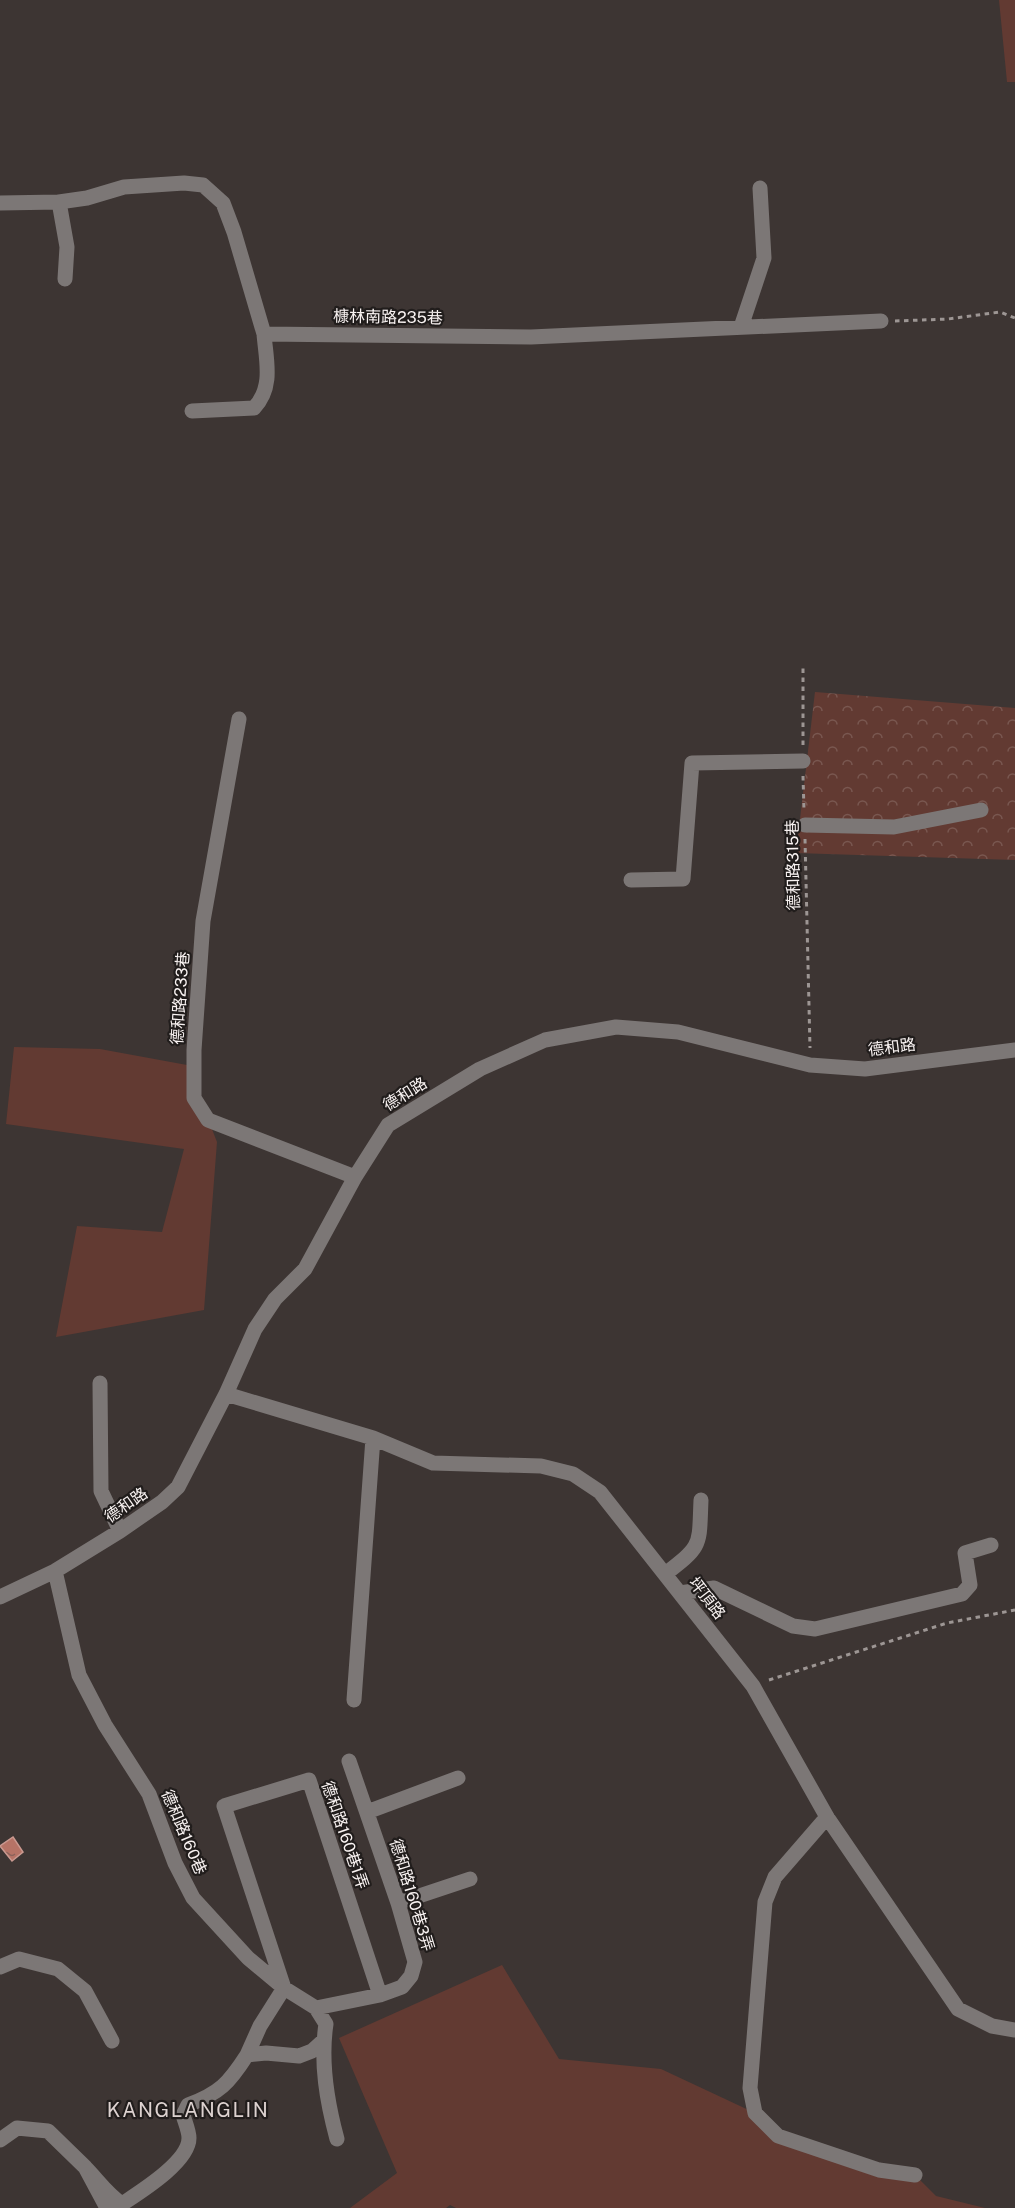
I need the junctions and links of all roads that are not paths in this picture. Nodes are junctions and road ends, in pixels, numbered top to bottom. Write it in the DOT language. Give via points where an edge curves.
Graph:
graph roads {
  1 [pos="760,188"];
  2 [pos="0,202"];
  3 [pos="59,202"];
  4 [pos="65,279"];
  5 [pos="881,321"];
  6 [pos="741,327"];
  7 [pos="264,334"];
  8 [pos="192,411"];
  9 [pos="239,719"];
  10 [pos="802,761"];
  11 [pos="981,810"];
  12 [pos="805,825"];
  13 [pos="630,880"];
  14 [pos="1015,1050"];
  15 [pos="356,1177"];
  16 [pos="100,1383"];
  17 [pos="226,1394"];
  18 [pos="373,1438"];
  19 [pos="701,1500"];
  20 [pos="120,1531"];
  21 [pos="991,1545"];
  22 [pos="55,1571"];
  23 [pos="665,1574"];
  24 [pos="680,1593"];
  25 [pos="0,1597"];
  26 [pos="354,1700"];
  27 [pos="350,1761"];
  28 [pos="458,1778"];
  29 [pos="367,1812"];
  30 [pos="827,1817"];
  31 [pos="470,1879"];
  32 [pos="398,1903"];
  33 [pos="0,1967"];
  34 [pos="284,1988"];
  35 [pos="380,1995"];
  36 [pos="316,2008"];
  37 [pos="1015,2030"];
  38 [pos="112,2041"];
  39 [pos="323,2041"];
  40 [pos="247,2055"];
  41 [pos="337,2139"];
  42 [pos="0,2140"];
  43 [pos="85,2167"];
  44 [pos="915,2175"];
  45 [pos="107,2208"];
  1 -- 6 [label="street" via="764,258"];
  2 -- 3 [label="street"];
  3 -- 4 [label="street" via="68,247"];
  3 -- 7 [label="street" via="124,187 203,185 223,203"];
  5 -- 6 [label="street, 槺林南路235巷"];
  6 -- 7 [label="street, 槺林南路235巷" via="531,337"];
  7 -- 8 [label="street" via="268,384 262,400 254,408"];
  9 -- 15 [label="street, 德和路233巷" via="203,921 194,1098 208,1120"];
  10 -- 13 [label="street" via="692,763 683,879"];
  11 -- 12 [label="street" via="894,827"];
  14 -- 15 [label="street, 德和路" via="865,1069 810,1065 678,1032 616,1027 545,1040 480,1069 388,1125"];
  15 -- 17 [label="street, 德和路" via="305,1269 275,1299 255,1329"];
  16 -- 20 [label="street" via="101,1491"];
  17 -- 18 [label="street, 坪頂路"];
  17 -- 20 [label="street, 德和路" via="178,1487"];
  18 -- 23 [label="street, 坪頂路" via="433,1463 541,1466 573,1474 588,1482 611,1504"];
  18 -- 26 [label="street"];
  19 -- 23 [label="street" via="699,1541 689,1556"];
  20 -- 22 [label="street, 德和路"];
  21 -- 24 [label="street" via="965,1553 970,1585 962,1594 815,1629 793,1626 714,1588"];
  22 -- 25 [label="street, 德和路"];
  22 -- 34 [label="street, 德和路160巷" via="79,1675 105,1725 150,1794 175,1863 193,1898 248,1958"];
  23 -- 24 [label="street, 坪頂路"];
  24 -- 30 [label="street, 坪頂路" via="753,1686"];
  27 -- 29 [label="street, 德和路160巷3弄"];
  28 -- 29 [label="street"];
  29 -- 32 [label="street, 德和路160巷3弄"];
  30 -- 37 [label="street, 坪頂路" via="958,2009 992,2026"];
  30 -- 44 [label="street" via="775,1877 765,1902 750,2088 755,2113 778,2136 879,2170"];
  31 -- 32 [label="street"];
  32 -- 35 [label="street, 德和路160巷3弄" via="415,1962 402,1987"];
  33 -- 38 [label="street" via="19,1959 58,1968 85,1991"];
  34 -- 35 [label="street, 德和路160巷1弄" via="224,1806 309,1780"];
  34 -- 36 [label="street, 德和路160巷"];
  34 -- 40 [label="street"];
  35 -- 36 [label="street, 德和路160巷3弄"];
  36 -- 39 [label="street" via="326,2024"];
  39 -- 40 [label="street" via="299,2056"];
  39 -- 41 [label="street" via="327,2102"];
  40 -- 43 [label="street" via="231,2080 211,2097 188,2105 183,2115 190,2139 180,2158 157,2180 122,2204"];
  42 -- 43 [label="street" via="17,2128 48,2131"];
  43 -- 45 [label="street"];
}
